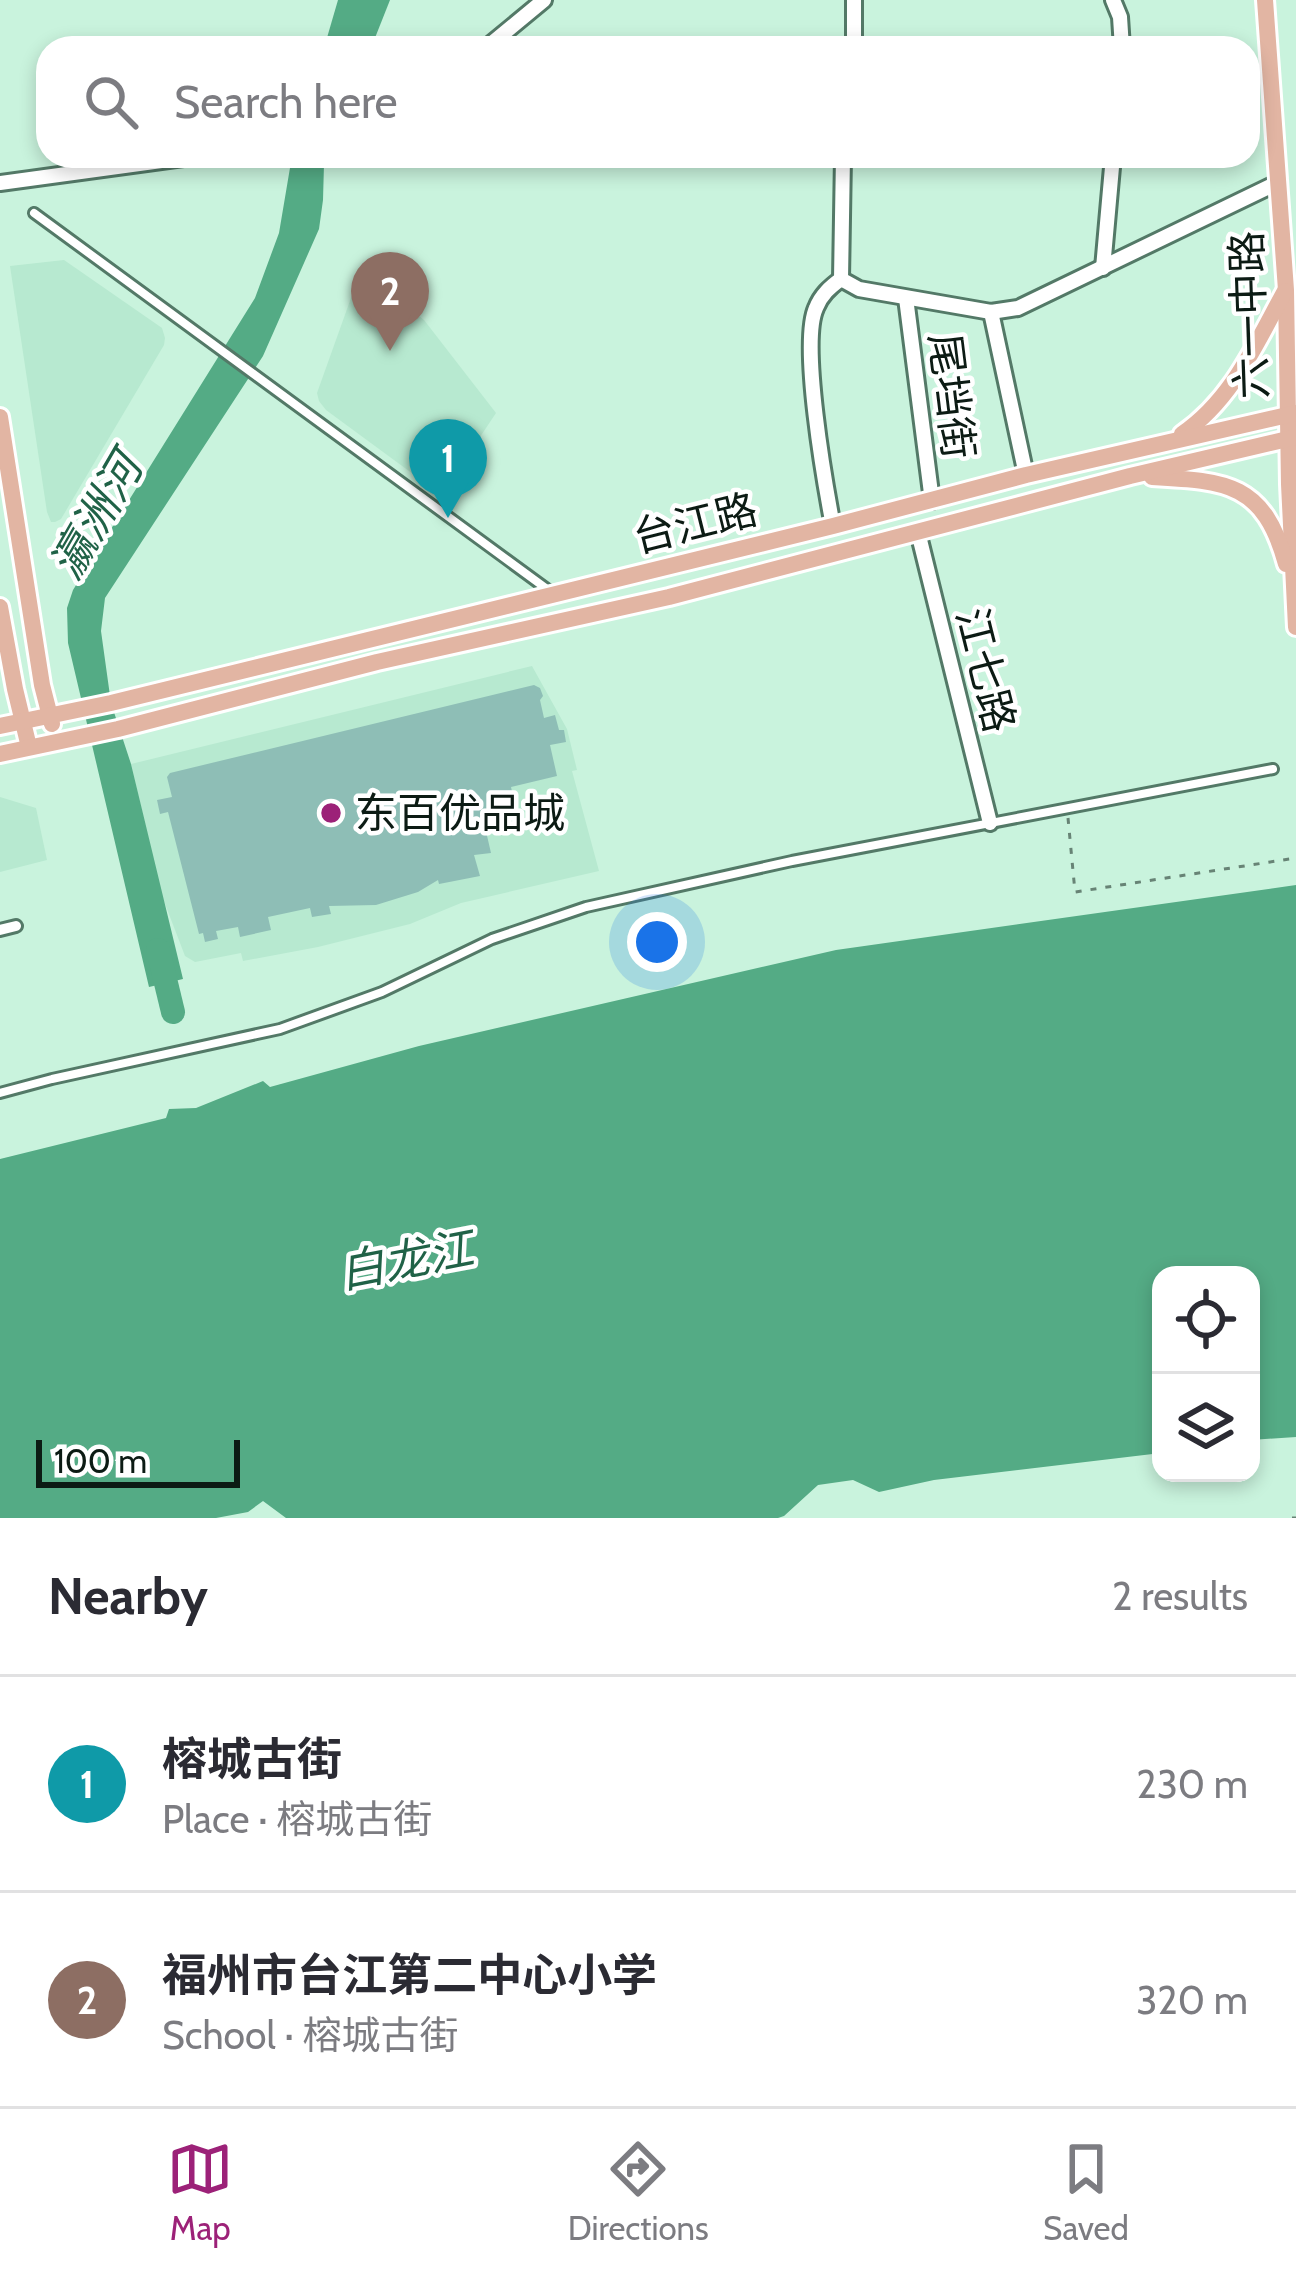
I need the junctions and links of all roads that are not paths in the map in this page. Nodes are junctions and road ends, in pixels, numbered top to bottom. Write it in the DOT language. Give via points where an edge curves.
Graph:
graph roads {
  1 [pos="544,0"];
  2 [pos="854,0"];
  3 [pos="1113,0"];
  4 [pos="1265,0"];
  5 [pos="501,36"];
  6 [pos="854,36"];
  7 [pos="1121,36"];
  8 [pos="111,168"];
  9 [pos="843,168"];
  10 [pos="1112,168"];
  11 [pos="1279,182"];
  12 [pos="0,183"];
  13 [pos="34,213"];
  14 [pos="1103,268"];
  15 [pos="841,279"];
  16 [pos="1286,290"];
  17 [pos="906,298"];
  18 [pos="992,312"];
  19 [pos="1292,414"];
  20 [pos="0,417"];
  21 [pos="1292,438"];
  22 [pos="1160,443"];
  23 [pos="1026,475"];
  24 [pos="1130,476"];
  25 [pos="932,501"];
  26 [pos="833,526"];
  27 [pos="918,532"];
  28 [pos="554,594"];
  29 [pos="1294,594"];
  30 [pos="0,607"];
  31 [pos="1296,627"];
  32 [pos="50,716"];
  33 [pos="22,722"];
  34 [pos="0,726"];
  35 [pos="56,741"];
  36 [pos="29,747"];
  37 [pos="0,754"];
  38 [pos="1273,770"];
  39 [pos="990,823"];
  40 [pos="16,926"];
  41 [pos="0,931"];
  42 [pos="0,1093"];
  1 -- 5 [label="street"];
  2 -- 6 [label="street"];
  3 -- 7 [label="street"];
  4 -- 11 [label="main road, 六一中路"];
  8 -- 12 [label="street"];
  9 -- 15 [label="street"];
  10 -- 14 [label="street"];
  11 -- 14 [label="street"];
  11 -- 16 [label="main road, 六一中路"];
  13 -- 28 [label="street"];
  14 -- 18 [label="street"];
  15 -- 17 [label="street"];
  15 -- 26 [label="street" via="816,308 811,331"];
  16 -- 19 [label="main road, 六一中路"];
  16 -- 22 [label="main road" via="1224,394 1189,429"];
  17 -- 18 [label="street"];
  17 -- 25 [label="street, 尾垱街"];
  18 -- 23 [label="street"];
  19 -- 21 [label="main road, 六一中路"];
  19 -- 22 [label="main road, 台江路"];
  20 -- 32 [label="main road"];
  21 -- 24 [label="main road, 台江路"];
  21 -- 29 [label="main road, 六一中路"];
  22 -- 23 [label="main road, 台江路"];
  23 -- 25 [label="main road, 台江路"];
  24 -- 27 [label="main road, 台江路"];
  24 -- 29 [label="main road" via="1241,490 1280,541"];
  25 -- 26 [label="main road, 台江路"];
  26 -- 28 [label="main road, 台江路"];
  27 -- 35 [label="main road, 台江路"];
  27 -- 39 [label="street, 江七路"];
  28 -- 32 [label="main road, 台江路"];
  29 -- 31 [label="main road, 六一中路"];
  30 -- 33 [label="main road"];
  32 -- 33 [label="main road"];
  32 -- 35 [label="main road"];
  33 -- 34 [label="main road"];
  33 -- 36 [label="main road"];
  35 -- 36 [label="main road"];
  36 -- 37 [label="main road"];
  38 -- 39 [label="street"];
  39 -- 42 [label="street" via="586,907 280,1030"];
  40 -- 41 [label="street"];
}
